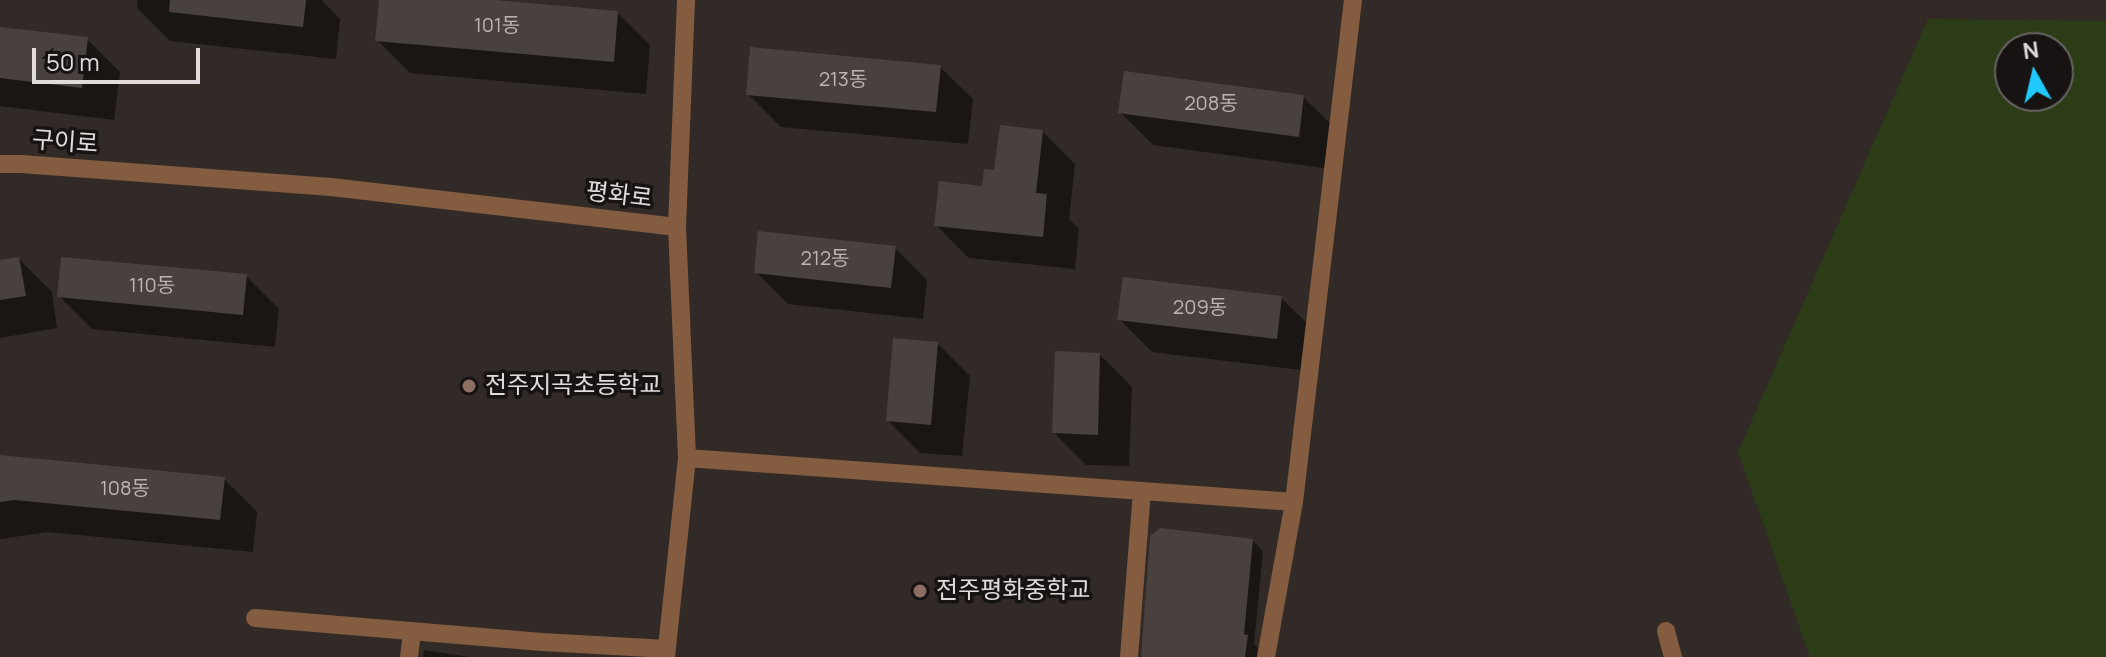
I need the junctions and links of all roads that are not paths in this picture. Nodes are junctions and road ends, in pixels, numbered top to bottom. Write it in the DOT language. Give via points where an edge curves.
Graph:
graph roads {
  1 [pos="686,0"];
  2 [pos="1353,0"];
  3 [pos="0,164"];
  4 [pos="126,172"];
  5 [pos="677,227"];
  6 [pos="687,458"];
  7 [pos="1142,491"];
  8 [pos="1294,502"];
  9 [pos="255,618"];
  10 [pos="1666,631"];
  11 [pos="412,632"];
  12 [pos="541,650"];
  13 [pos="666,653"];
  14 [pos="409,657"];
  15 [pos="1129,657"];
  16 [pos="1266,657"];
  17 [pos="1673,657"];
  1 -- 5 [label="street"];
  2 -- 8 [label="street"];
  3 -- 4 [label="street, 구이로"];
  4 -- 5 [label="street, 평화로" via="331,187"];
  5 -- 6 [label="street, 평화로"];
  6 -- 7 [label="street"];
  6 -- 13 [label="street, 평화로"];
  7 -- 8 [label="street"];
  7 -- 15 [label="street"];
  8 -- 16 [label="street"];
  9 -- 11 [label="street"];
  10 -- 17 [label="street"];
  11 -- 12 [label="street"];
  11 -- 14 [label="street"];
  12 -- 13 [label="street"];
}
